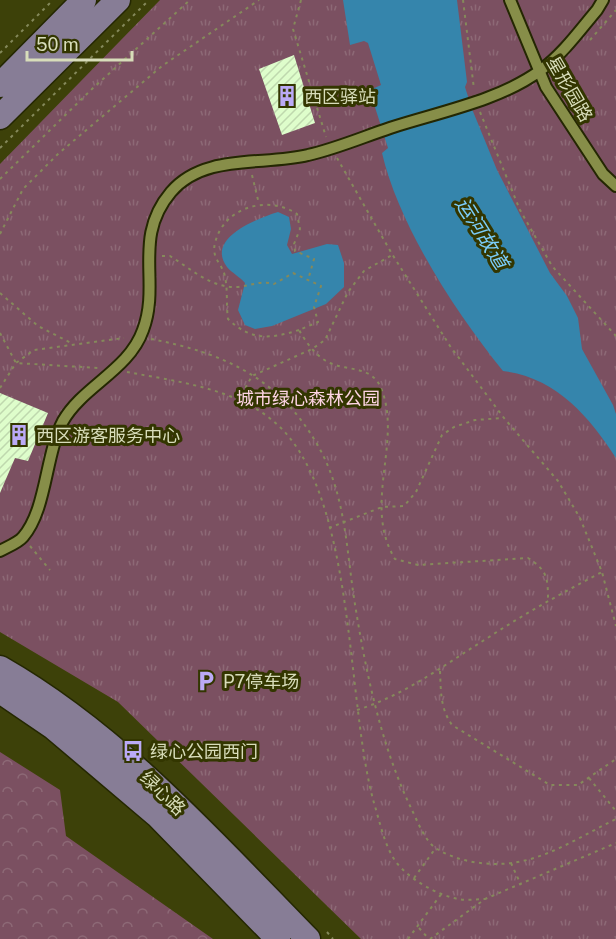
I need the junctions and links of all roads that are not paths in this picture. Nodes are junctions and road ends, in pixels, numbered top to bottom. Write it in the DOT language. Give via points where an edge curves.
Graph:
graph roads {
  1 [pos="84,0"];
  2 [pos="118,0"];
  3 [pos="510,0"];
  4 [pos="603,0"];
  5 [pos="539,71"];
  6 [pos="0,85"];
  7 [pos="0,117"];
  8 [pos="616,186"];
  9 [pos="0,551"];
  10 [pos="0,668"];
  11 [pos="0,691"];
  12 [pos="278,939"];
  13 [pos="308,939"];
  1 -- 6 [label="main road"];
  2 -- 7 [label="main road"];
  3 -- 5 [label="street, 星形园路"];
  4 -- 5 [label="street"];
  5 -- 8 [label="street, 星形园路" via="603,174"];
  5 -- 9 [label="street" via="475,101 307,156 249,160 203,170 172,191 152,225 147,255 151,298 140,337 116,370 83,396 63,421 35,513 23,537"];
  10 -- 13 [label="main road, 绿心路" via="74,717 123,756"];
  11 -- 12 [label="main road, 绿心路" via="53,727 158,816"];
}
